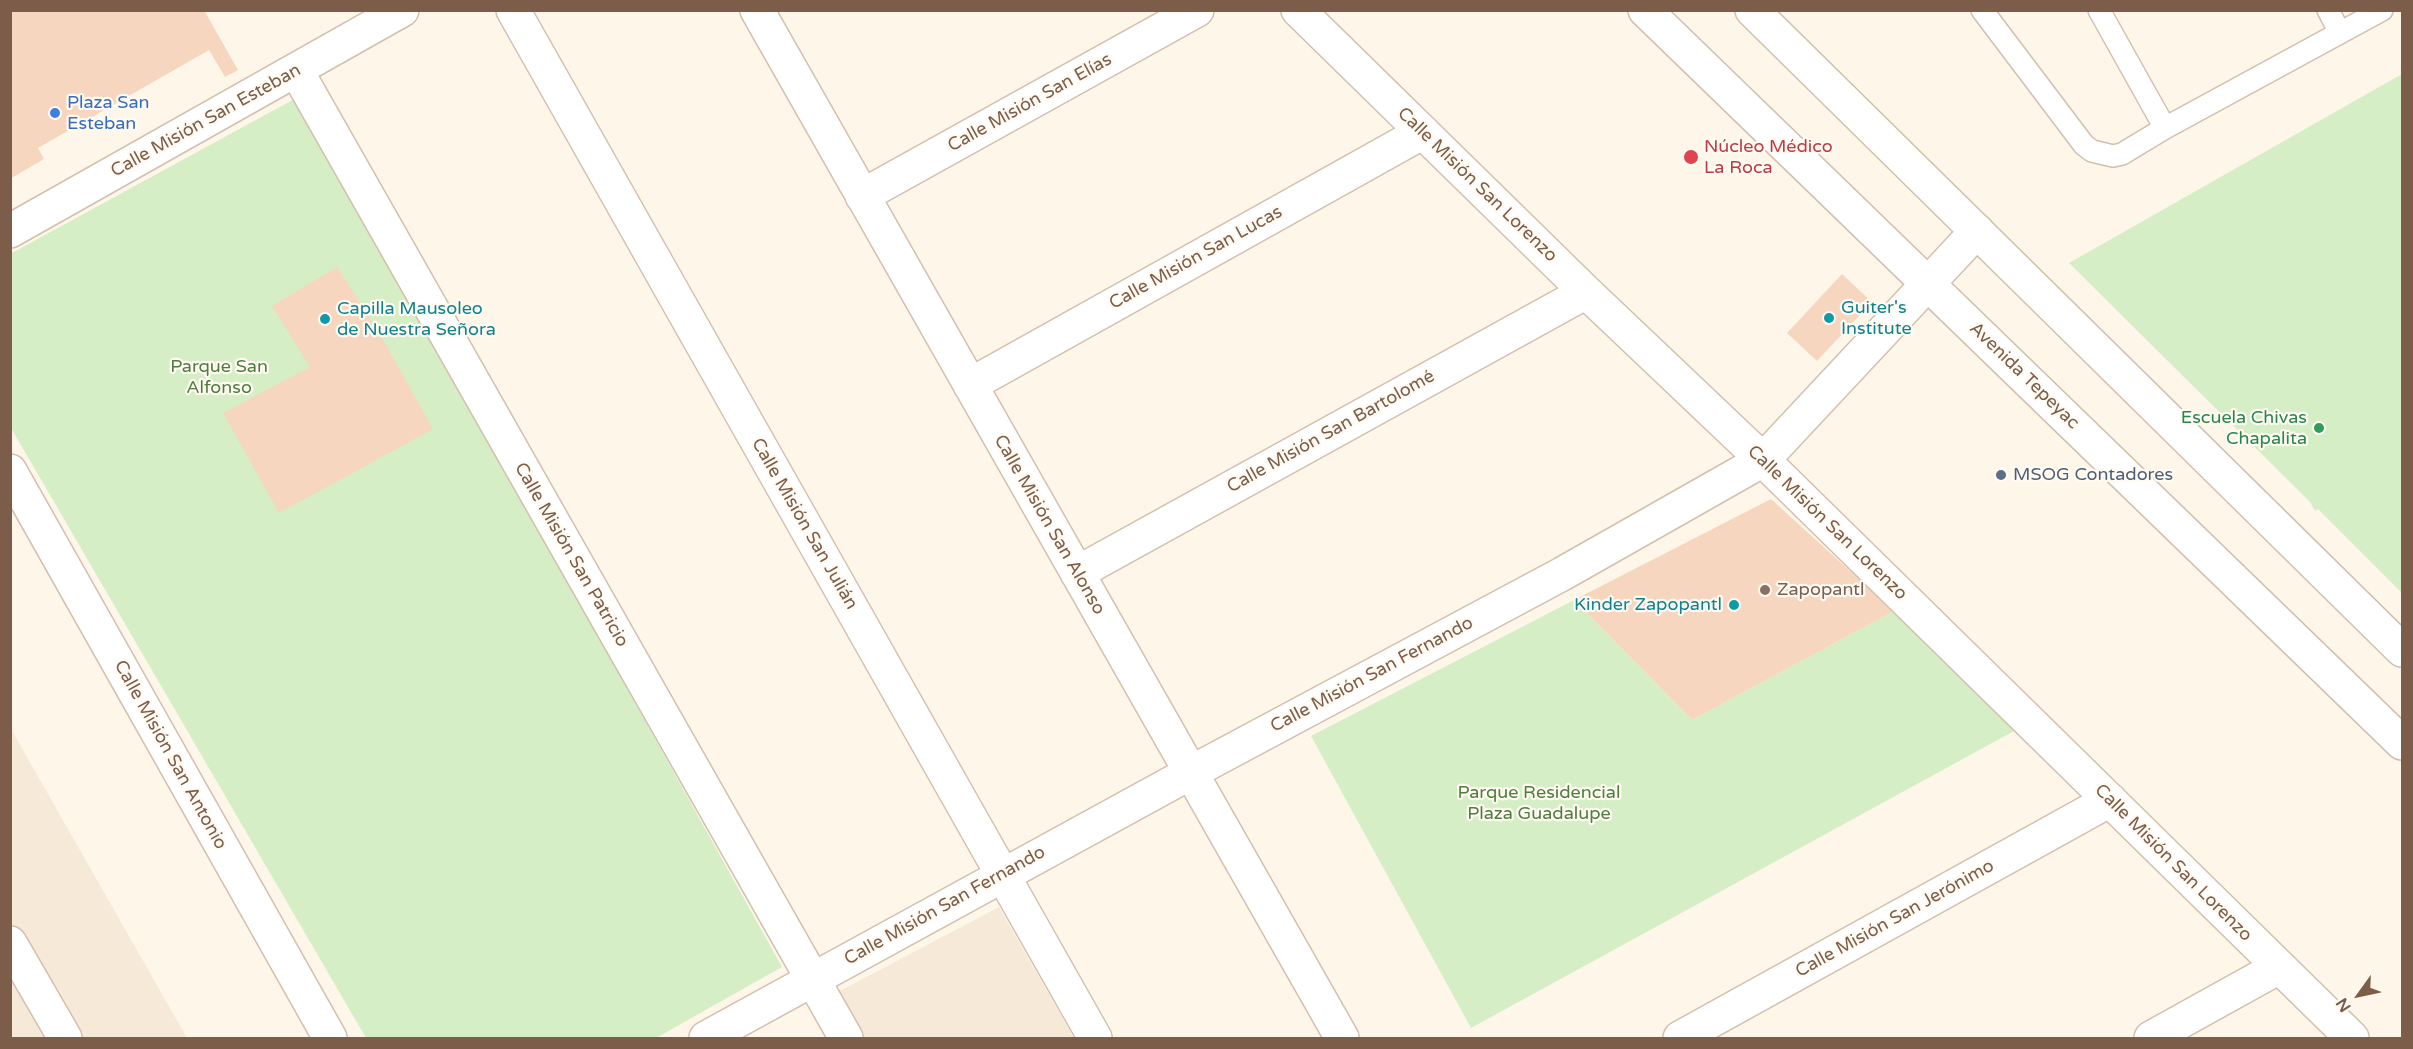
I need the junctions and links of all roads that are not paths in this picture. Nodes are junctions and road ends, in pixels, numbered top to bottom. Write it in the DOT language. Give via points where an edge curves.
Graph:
graph roads {
  1 [pos="402,10"];
  2 [pos="513,10"];
  3 [pos="757,10"];
  4 [pos="1197,10"];
  5 [pos="1298,10"];
  6 [pos="1645,10"];
  7 [pos="1752,10"];
  8 [pos="1982,10"];
  9 [pos="2099,10"];
  10 [pos="2328,10"];
  11 [pos="2382,10"];
  12 [pos="2340,33"];
  13 [pos="296,70"];
  14 [pos="2165,128"];
  15 [pos="1423,132"];
  16 [pos="862,196"];
  17 [pos="10,231"];
  18 [pos="1977,231"];
  19 [pos="1928,283"];
  20 [pos="1586,292"];
  21 [pos="970,385"];
  22 [pos="1763,460"];
  23 [pos="10,471"];
  24 [pos="1077,573"];
  25 [pos="2403,650"];
  26 [pos="2403,743"];
  27 [pos="1190,772"];
  28 [pos="2110,800"];
  29 [pos="1002,875"];
  30 [pos="10,943"];
  31 [pos="2279,967"];
  32 [pos="812,979"];
  33 [pos="65,1038"];
  34 [pos="330,1038"];
  35 [pos="706,1038"];
  36 [pos="846,1038"];
  37 [pos="1095,1038"];
  38 [pos="1342,1038"];
  39 [pos="1680,1038"];
  40 [pos="2151,1038"];
  41 [pos="2352,1038"];
  1 -- 13 [label="street, Calle Misión San Esteban"];
  2 -- 29 [label="street, Calle Misión San Julián"];
  3 -- 16 [label="street, Calle Misión San Alonso"];
  4 -- 16 [label="street, Calle Misión San Elías"];
  5 -- 15 [label="street, Calle Misión San Lorenzo"];
  6 -- 19 [label="street, Avenida Tepeyac"];
  7 -- 18 [label="street"];
  8 -- 14 [label="lane" via="2092,152 2102,156 2122,154"];
  9 -- 14 [label="lane"];
  10 -- 12 [label="lane"];
  11 -- 12 [label="lane"];
  12 -- 14 [label="lane"];
  13 -- 17 [label="street, Calle Misión San Esteban"];
  13 -- 32 [label="street, Calle Misión San Patricio"];
  15 -- 20 [label="street, Calle Misión San Lorenzo"];
  15 -- 21 [label="street, Calle Misión San Lucas"];
  16 -- 21 [label="street, Calle Misión San Alonso"];
  18 -- 19 [label="street, Calle Misión San Fernando"];
  18 -- 25 [label="street"];
  19 -- 22 [label="street, Calle Misión San Fernando"];
  19 -- 26 [label="street, Avenida Tepeyac"];
  20 -- 22 [label="street, Calle Misión San Lorenzo"];
  20 -- 24 [label="street, Calle Misión San Bartolomé"];
  21 -- 24 [label="street, Calle Misión San Alonso"];
  22 -- 27 [label="street, Calle Misión San Fernando" via="1562,574"];
  22 -- 28 [label="street, Calle Misión San Lorenzo"];
  23 -- 34 [label="street, Calle Misión San Antonio"];
  24 -- 27 [label="street, Calle Misión San Alonso"];
  27 -- 29 [label="street, Calle Misión San Fernando"];
  27 -- 38 [label="street, Calle Misión San Alonso"];
  28 -- 31 [label="street, Calle Misión San Lorenzo"];
  28 -- 39 [label="street, Calle Misión San Jerónimo"];
  29 -- 32 [label="street, Calle Misión San Fernando"];
  29 -- 37 [label="street, Calle Misión San Julián"];
  30 -- 33 [label="street"];
  31 -- 40 [label="street"];
  31 -- 41 [label="street, Calle Misión San Lorenzo"];
  32 -- 35 [label="street, Calle Misión San Fernando"];
  32 -- 36 [label="street, Calle Misión San Patricio"];
}
